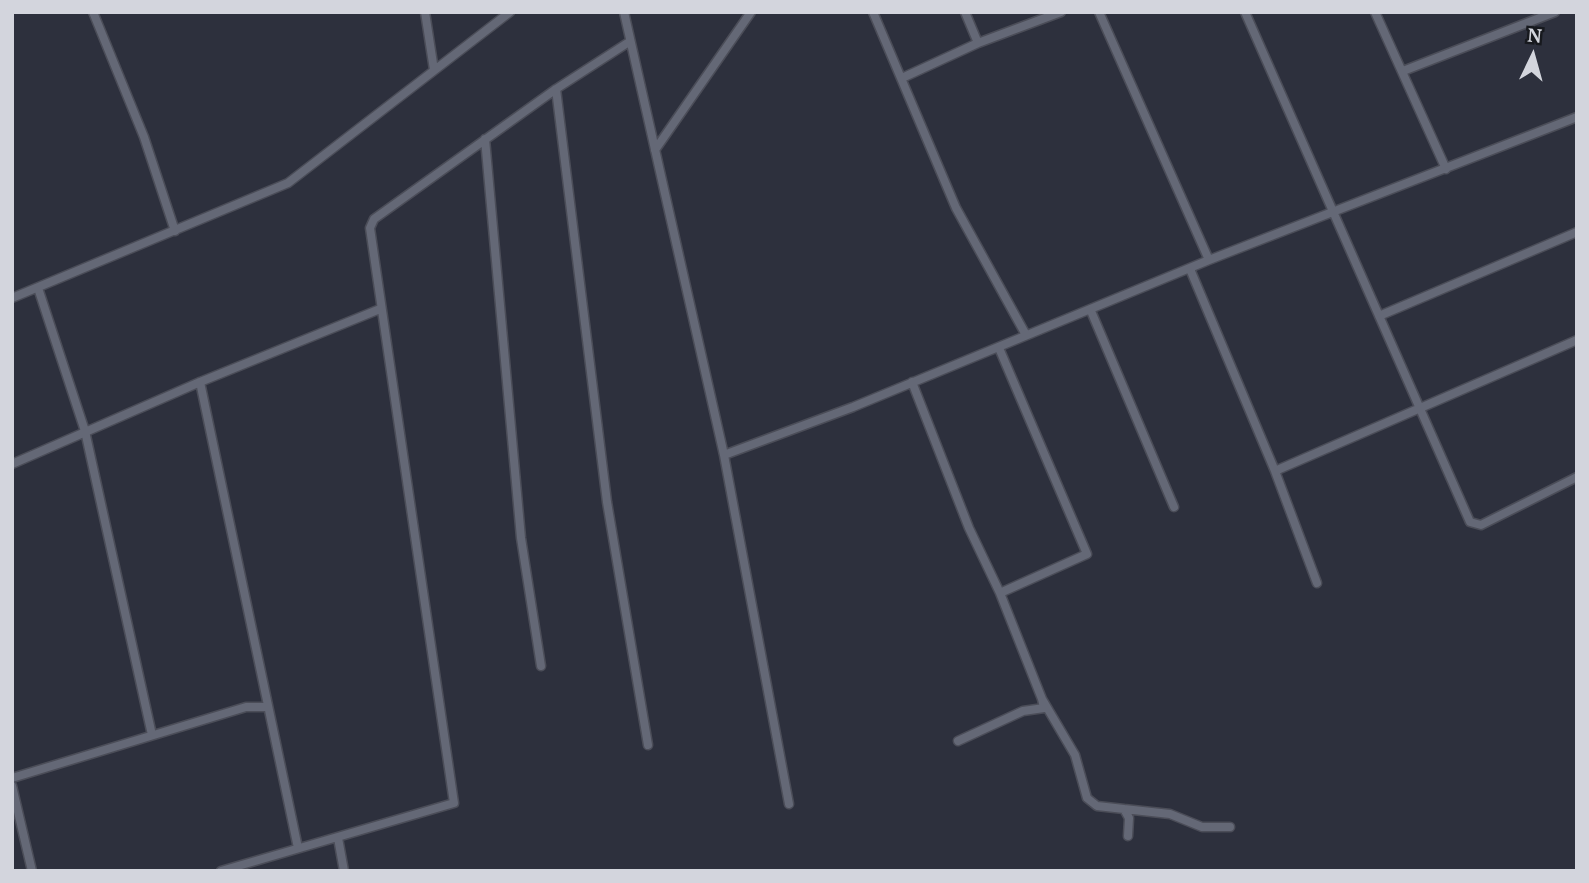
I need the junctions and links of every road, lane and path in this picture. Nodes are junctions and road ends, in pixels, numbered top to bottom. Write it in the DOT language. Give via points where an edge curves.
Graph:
graph roads {
  1 [pos="93,12"];
  2 [pos="425,12"];
  3 [pos="510,12"];
  4 [pos="624,12"];
  5 [pos="873,12"];
  6 [pos="965,12"];
  7 [pos="1060,12"];
  8 [pos="1098,12"];
  9 [pos="1245,12"];
  10 [pos="1375,12"];
  11 [pos="1555,12"];
  12 [pos="747,15"];
  13 [pos="629,42"];
  14 [pos="978,43"];
  15 [pos="435,69"];
  16 [pos="1403,71"];
  17 [pos="902,78"];
  18 [pos="556,89"];
  19 [pos="1577,117"];
  20 [pos="485,139"];
  21 [pos="655,150"];
  22 [pos="1446,169"];
  23 [pos="1334,214"];
  24 [pos="175,232"];
  25 [pos="1577,232"];
  26 [pos="1209,260"];
  27 [pos="1190,269"];
  28 [pos="38,288"];
  29 [pos="12,298"];
  30 [pos="380,309"];
  31 [pos="1091,311"];
  32 [pos="1379,316"];
  33 [pos="1026,335"];
  34 [pos="1577,340"];
  35 [pos="999,348"];
  36 [pos="200,382"];
  37 [pos="912,382"];
  38 [pos="1419,410"];
  39 [pos="85,431"];
  40 [pos="723,454"];
  41 [pos="12,464"];
  42 [pos="1275,471"];
  43 [pos="1577,477"];
  44 [pos="1174,507"];
  45 [pos="1317,583"];
  46 [pos="1000,593"];
  47 [pos="541,666"];
  48 [pos="1042,699"];
  49 [pos="266,707"];
  50 [pos="152,734"];
  51 [pos="958,741"];
  52 [pos="648,745"];
  53 [pos="12,778"];
  54 [pos="12,786"];
  55 [pos="789,804"];
  56 [pos="1124,809"];
  57 [pos="1230,827"];
  58 [pos="1128,836"];
  59 [pos="338,838"];
  60 [pos="298,848"];
  61 [pos="32,871"];
  62 [pos="221,871"];
  63 [pos="344,871"];
  1 -- 24 [label="street" via="144,137"];
  2 -- 15 [label="street"];
  3 -- 15 [label="street"];
  4 -- 13 [label="street"];
  5 -- 17 [label="street"];
  6 -- 14 [label="street"];
  7 -- 14 [label="street"];
  8 -- 26 [label="street"];
  9 -- 23 [label="street"];
  10 -- 16 [label="street"];
  11 -- 16 [label="street"];
  12 -- 21 [label="street"];
  13 -- 18 [label="street"];
  13 -- 21 [label="street"];
  14 -- 17 [label="street"];
  15 -- 24 [label="street" via="288,183"];
  16 -- 22 [label="street"];
  17 -- 33 [label="street" via="956,208"];
  18 -- 20 [label="street"];
  18 -- 52 [label="street" via="607,502"];
  19 -- 22 [label="street"];
  20 -- 30 [label="street" via="374,219 370,228"];
  20 -- 47 [label="street" via="521,538"];
  21 -- 40 [label="street"];
  22 -- 23 [label="street"];
  23 -- 26 [label="street"];
  23 -- 32 [label="street"];
  24 -- 28 [label="street"];
  25 -- 32 [label="street"];
  26 -- 27 [label="street"];
  27 -- 31 [label="street"];
  27 -- 42 [label="street"];
  28 -- 29 [label="street"];
  28 -- 39 [label="street"];
  30 -- 36 [label="street"];
  30 -- 59 [label="street" via="454,803"];
  31 -- 33 [label="street"];
  31 -- 44 [label="street"];
  32 -- 38 [label="street"];
  33 -- 35 [label="street"];
  34 -- 38 [label="street"];
  35 -- 37 [label="street"];
  35 -- 46 [label="street" via="1087,554"];
  36 -- 39 [label="street"];
  36 -- 49 [label="street"];
  37 -- 40 [label="street"];
  37 -- 46 [label="street" via="969,528"];
  38 -- 42 [label="street"];
  38 -- 43 [label="street" via="1474,525"];
  39 -- 41 [label="street"];
  39 -- 50 [label="street"];
  40 -- 55 [label="street"];
  42 -- 45 [label="street"];
  46 -- 48 [label="street"];
  48 -- 51 [label="street" via="1044,708 1023,711"];
  48 -- 56 [label="street" via="1075,755 1087,798 1097,806"];
  49 -- 50 [label="street" via="246,707"];
  49 -- 60 [label="street"];
  50 -- 53 [label="street"];
  54 -- 61 [label="street"];
  56 -- 57 [label="street" via="1170,814 1202,827"];
  56 -- 58 [label="street" via="1129,818"];
  59 -- 60 [label="street"];
  59 -- 63 [label="street"];
  60 -- 62 [label="street"];
}
